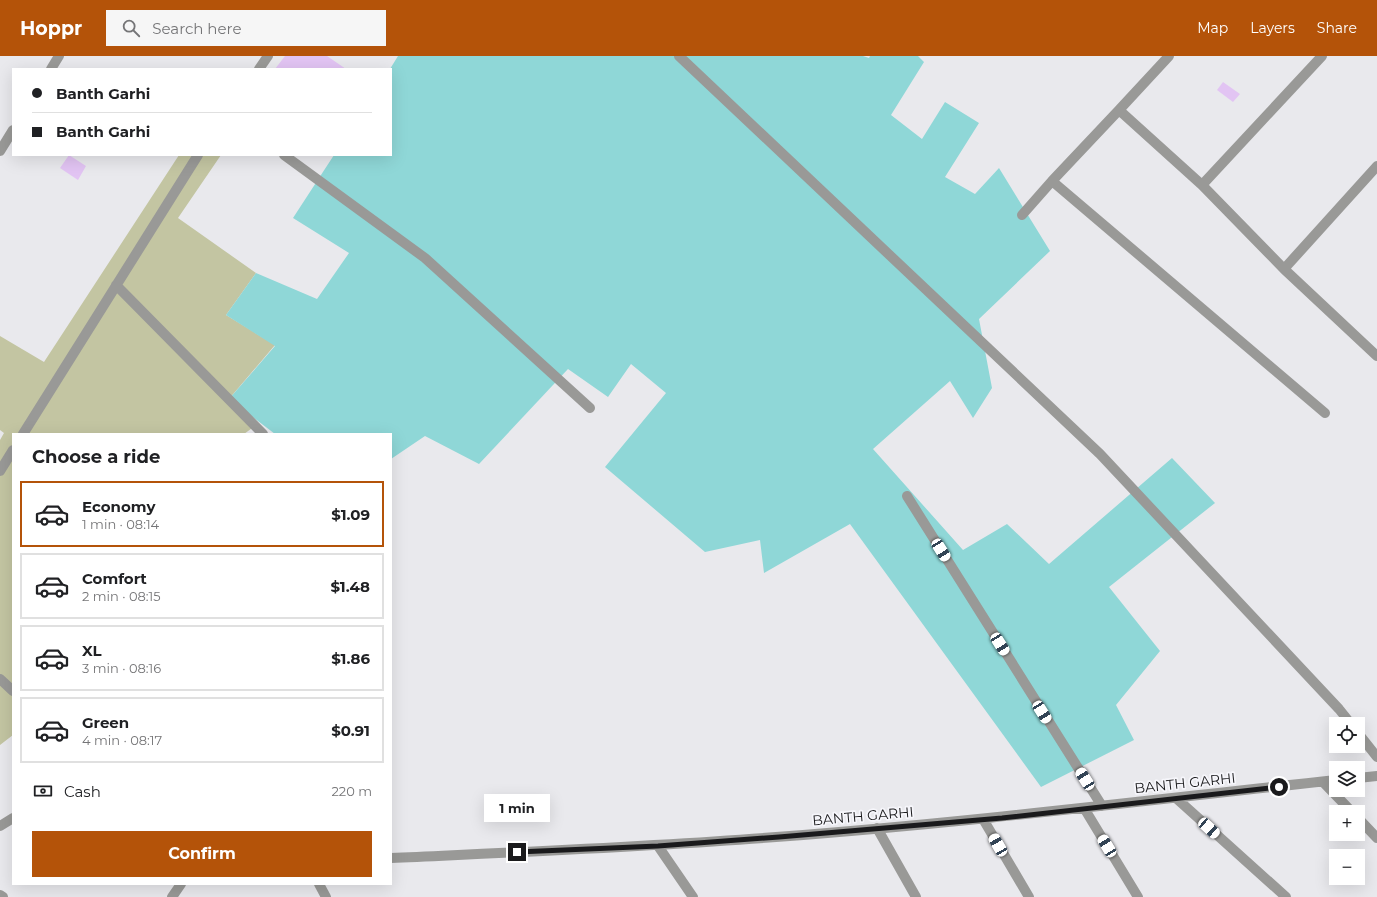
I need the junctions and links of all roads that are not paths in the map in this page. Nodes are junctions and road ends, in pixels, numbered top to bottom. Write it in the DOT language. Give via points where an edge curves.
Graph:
graph roads {
  1 [pos="60,56"];
  2 [pos="268,56"];
  3 [pos="679,56"];
  4 [pos="1169,56"];
  5 [pos="1322,56"];
  6 [pos="52,68"];
  7 [pos="260,68"];
  8 [pos="1119,110"];
  9 [pos="12,132"];
  10 [pos="0,151"];
  11 [pos="197,156"];
  12 [pos="285,156"];
  13 [pos="1377,166"];
  14 [pos="1052,181"];
  15 [pos="1202,185"];
  16 [pos="1022,215"];
  17 [pos="1284,270"];
  18 [pos="116,285"];
  19 [pos="1377,356"];
  20 [pos="590,408"];
  21 [pos="1325,413"];
  22 [pos="24,433"];
  23 [pos="262,433"];
  24 [pos="12,452"];
  25 [pos="0,470"];
  26 [pos="907,496"];
  27 [pos="0,679"];
  28 [pos="12,690"];
  29 [pos="1345,717"];
  30 [pos="1365,741"];
  31 [pos="1377,756"];
  32 [pos="1377,776"];
  33 [pos="1365,777"];
  34 [pos="1329,781"];
  35 [pos="1324,782"];
  36 [pos="1176,798"];
  37 [pos="1345,805"];
  38 [pos="1102,806"];
  39 [pos="1084,808"];
  40 [pos="12,819"];
  41 [pos="983,819"];
  42 [pos="1365,825"];
  43 [pos="0,826"];
  44 [pos="877,828"];
  45 [pos="1377,838"];
  46 [pos="658,846"];
  47 [pos="392,858"];
  48 [pos="180,885"];
  49 [pos="319,885"];
  50 [pos="0,895"];
  51 [pos="3,897"];
  52 [pos="172,897"];
  53 [pos="326,897"];
  54 [pos="693,897"];
  55 [pos="916,897"];
  56 [pos="1028,897"];
  57 [pos="1138,897"];
  58 [pos="1286,897"];
  1 -- 6 [label="street"];
  2 -- 7 [label="street"];
  3 -- 29 [label="street" via="1100,454"];
  4 -- 8 [label="street"];
  5 -- 15 [label="street"];
  8 -- 14 [label="street"];
  8 -- 15 [label="street"];
  9 -- 10 [label="street"];
  11 -- 18 [label="street"];
  12 -- 20 [label="street" via="425,258"];
  13 -- 17 [label="street"];
  14 -- 16 [label="street"];
  14 -- 21 [label="street"];
  15 -- 17 [label="street"];
  17 -- 19 [label="street"];
  18 -- 22 [label="street"];
  18 -- 23 [label="street"];
  24 -- 25 [label="street"];
  26 -- 38 [label="street"];
  27 -- 28 [label="street"];
  30 -- 31 [label="street"];
  32 -- 33 [label="street"];
  34 -- 35 [label="street, BANTH GARHI"];
  35 -- 36 [label="street, BANTH GARHI"];
  35 -- 37 [label="street"];
  36 -- 38 [label="street, BANTH GARHI"];
  36 -- 58 [label="street"];
  38 -- 39 [label="street, BANTH GARHI"];
  39 -- 41 [label="street, BANTH GARHI"];
  39 -- 57 [label="street"];
  40 -- 43 [label="street"];
  41 -- 44 [label="street, BANTH GARHI"];
  41 -- 56 [label="street"];
  42 -- 45 [label="street"];
  44 -- 46 [label="street, BANTH GARHI"];
  44 -- 55 [label="street"];
  46 -- 47 [label="street, BANTH GARHI"];
  46 -- 54 [label="street"];
  48 -- 52 [label="street"];
  49 -- 53 [label="street"];
  50 -- 51 [label="street"];
}
